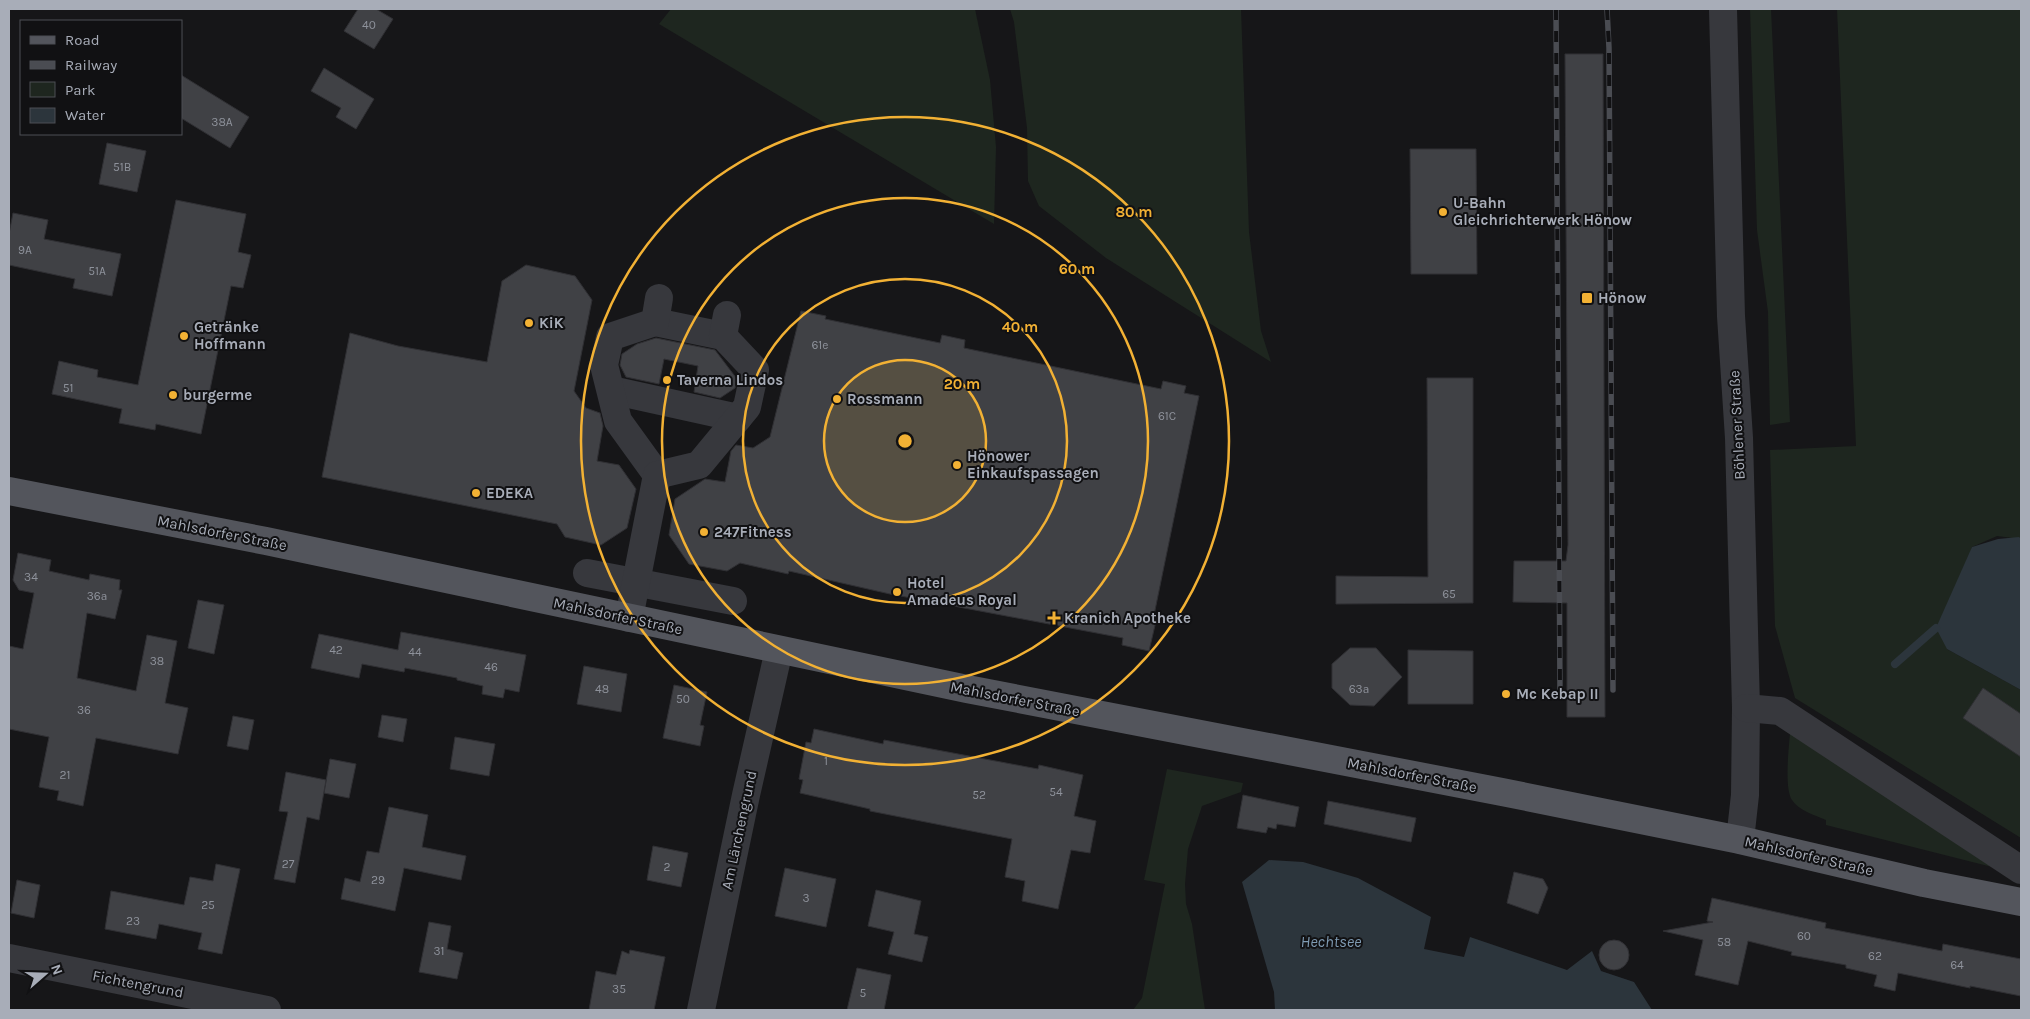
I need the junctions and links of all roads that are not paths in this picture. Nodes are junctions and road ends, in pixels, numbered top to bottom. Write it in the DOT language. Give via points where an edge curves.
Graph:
graph roads {
  1 [pos="1723,9"];
  2 [pos="611,390"];
  3 [pos="738,418"];
  4 [pos="657,475"];
  5 [pos="9,491"];
  6 [pos="587,572"];
  7 [pos="636,582"];
  8 [pos="733,601"];
  9 [pos="628,618"];
  10 [pos="779,650"];
  11 [pos="1746,708"];
  12 [pos="1740,840"];
  13 [pos="2021,870"];
  14 [pos="2021,902"];
  15 [pos="9,958"];
  16 [pos="266,1010"];
  17 [pos="701,1010"];
  1 -- 11 [label="street, Böhlener Straße"];
  2 -- 3 [label="street"];
  2 -- 3 [label="street" via="604,365 610,337 657,310 725,325 755,370 746,407"];
  2 -- 4 [label="street" via="618,421"];
  3 -- 4 [label="street" via="699,465"];
  4 -- 7 [label="street"];
  5 -- 9 [label="main road, Mahlsdorfer Straße" via="266,541"];
  6 -- 7 [label="street"];
  7 -- 8 [label="street"];
  7 -- 9 [label="street"];
  9 -- 10 [label="main road, Mahlsdorfer Straße"];
  10 -- 12 [label="main road, Mahlsdorfer Straße" via="1099,716"];
  10 -- 17 [label="street, Am Lärchengrund"];
  11 -- 12 [label="street, Böhlener Straße" via="1745,795"];
  11 -- 13 [label="street" via="1780,711"];
  12 -- 14 [label="main road, Mahlsdorfer Straße"];
  15 -- 16 [label="street, Fichtengrund"];
}
